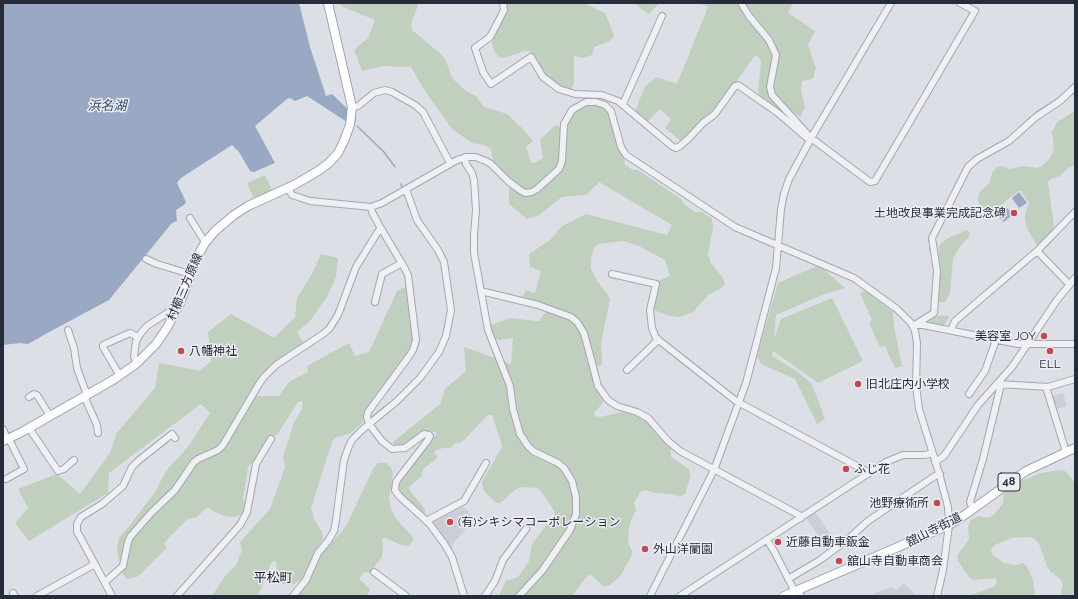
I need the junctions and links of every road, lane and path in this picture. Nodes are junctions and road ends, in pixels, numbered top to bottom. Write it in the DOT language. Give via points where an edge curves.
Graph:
graph roads {
  1 [pos="328,3"];
  2 [pos="503,3"];
  3 [pos="741,3"];
  4 [pos="891,3"];
  5 [pos="960,3"];
  6 [pos="662,16"];
  7 [pos="1075,87"];
  8 [pos="608,96"];
  9 [pos="605,104"];
  10 [pos="623,104"];
  11 [pos="352,107"];
  12 [pos="812,138"];
  13 [pos="465,157"];
  14 [pos="450,163"];
  15 [pos="288,188"];
  16 [pos="406,189"];
  17 [pos="371,207"];
  18 [pos="1075,212"];
  19 [pos="190,218"];
  20 [pos="381,229"];
  21 [pos="206,242"];
  22 [pos="778,245"];
  23 [pos="1037,251"];
  24 [pos="146,259"];
  25 [pos="402,263"];
  26 [pos="190,274"];
  27 [pos="612,274"];
  28 [pos="1075,278"];
  29 [pos="1069,284"];
  30 [pos="481,292"];
  31 [pos="375,302"];
  32 [pos="176,312"];
  33 [pos="913,326"];
  34 [pos="68,330"];
  35 [pos="951,330"];
  36 [pos="138,337"];
  37 [pos="658,340"];
  38 [pos="996,340"];
  39 [pos="1028,344"];
  40 [pos="1075,344"];
  41 [pos="137,363"];
  42 [pos="627,370"];
  43 [pos="120,376"];
  44 [pos="1075,379"];
  45 [pos="999,384"];
  46 [pos="1046,387"];
  47 [pos="969,394"];
  48 [pos="86,396"];
  49 [pos="29,397"];
  50 [pos="739,403"];
  51 [pos="50,416"];
  52 [pos="369,424"];
  53 [pos="29,428"];
  54 [pos="3,429"];
  55 [pos="98,433"];
  56 [pos="175,438"];
  57 [pos="6,440"];
  58 [pos="271,440"];
  59 [pos="1075,448"];
  60 [pos="1066,452"];
  61 [pos="932,453"];
  62 [pos="74,460"];
  63 [pos="935,462"];
  64 [pos="486,463"];
  65 [pos="714,470"];
  66 [pos="868,474"];
  67 [pos="940,474"];
  68 [pos="6,479"];
  69 [pos="973,509"];
  70 [pos="801,518"];
  71 [pos="427,522"];
  72 [pos="949,525"];
  73 [pos="526,529"];
  74 [pos="767,540"];
  75 [pos="95,564"];
  76 [pos="374,572"];
  77 [pos="788,579"];
  78 [pos="104,582"];
  79 [pos="798,593"];
  80 [pos="37,596"];
  81 [pos="112,596"];
  82 [pos="177,596"];
  83 [pos="294,596"];
  84 [pos="406,596"];
  85 [pos="464,596"];
  86 [pos="484,596"];
  87 [pos="519,596"];
  88 [pos="650,596"];
  89 [pos="680,596"];
  90 [pos="784,596"];
  91 [pos="937,596"];
  1 -- 11 [label="main road, 村櫛三方原線"];
  2 -- 8 [label="street" via="504,10 490,37 475,48 483,72 491,84 531,57 542,77 559,89 575,94"];
  3 -- 12 [label="street" via="769,40 776,55 770,87 772,95"];
  4 -- 12 [label="street"];
  5 -- 12 [label="street" via="975,11 874,181 870,182"];
  6 -- 10 [label="street"];
  7 -- 33 [label="street" via="1009,141 968,167 932,238 937,271 935,311 933,315"];
  8 -- 9 [label="street"];
  8 -- 10 [label="street"];
  9 -- 13 [label="street" via="586,102 572,110 564,124 561,165 557,172 532,192 520,190 492,164 475,157"];
  9 -- 22 [label="street" via="611,111 621,147 626,155 727,223"];
  10 -- 12 [label="street" via="673,147 678,147 715,114 738,84 807,138"];
  11 -- 14 [label="street" via="358,106 374,92 384,90 415,105 423,112"];
  11 -- 15 [label="main road, 村櫛三方原線" via="351,122 342,148 329,163"];
  12 -- 22 [label="street" via="793,169 785,189"];
  13 -- 14 [label="street"];
  13 -- 30 [label="street" via="474,180 474,253"];
  14 -- 16 [label="street"];
  15 -- 17 [label="street" via="292,195 310,201"];
  15 -- 21 [label="main road, 村櫛三方原線" via="234,215"];
  16 -- 17 [label="street"];
  16 -- 52 [label="street" via="417,220 444,262 450,319 443,344 426,370 405,394"];
  17 -- 20 [label="street"];
  18 -- 23 [label="street"];
  19 -- 21 [label="street"];
  20 -- 25 [label="street"];
  20 -- 78 [label="street" via="356,266 338,315 330,329 264,377 223,445 194,462 175,490 130,537 123,566"];
  21 -- 26 [label="main road, 村櫛三方原線"];
  22 -- 33 [label="street" via="854,278 902,314"];
  22 -- 50 [label="street" via="775,273"];
  23 -- 29 [label="street"];
  23 -- 35 [label="street" via="955,321"];
  24 -- 26 [label="street"];
  25 -- 31 [label="street" via="382,274"];
  25 -- 52 [label="street" via="409,279 416,340 410,355 368,412"];
  26 -- 32 [label="main road, 村櫛三方原線"];
  27 -- 37 [label="street" via="656,284 650,310 652,328"];
  28 -- 29 [label="street"];
  29 -- 39 [label="street"];
  30 -- 65 [label="street" via="538,304 571,317 584,333 598,386 608,400 648,418 673,447"];
  30 -- 87 [label="street" via="489,336 510,386 523,440 533,451 564,468 572,481 576,497 576,514 570,530 544,567"];
  32 -- 36 [label="street" via="170,312 151,323"];
  32 -- 41 [label="main road, 村櫛三方原線" via="162,336"];
  33 -- 35 [label="street" via="923,325"];
  33 -- 61 [label="street" via="917,343 917,402"];
  34 -- 48 [label="street"];
  35 -- 38 [label="street"];
  36 -- 41 [label="street" via="134,356"];
  36 -- 43 [label="street" via="130,333 103,345"];
  37 -- 42 [label="street"];
  37 -- 50 [label="street"];
  38 -- 39 [label="street"];
  38 -- 47 [label="street" via="985,371"];
  39 -- 40 [label="street"];
  39 -- 45 [label="street"];
  41 -- 43 [label="main road, 村櫛三方原線"];
  43 -- 48 [label="main road, 村櫛三方原線"];
  44 -- 46 [label="street"];
  45 -- 46 [label="street"];
  45 -- 63 [label="street" via="978,405 944,456"];
  45 -- 69 [label="street" via="983,460 970,502"];
  46 -- 60 [label="street"];
  48 -- 51 [label="main road, 村櫛三方原線"];
  48 -- 55 [label="street"];
  49 -- 51 [label="street" via="37,395"];
  50 -- 65 [label="street"];
  50 -- 66 [label="street" via="866,470"];
  51 -- 53 [label="main road, 村櫛三方原線"];
  52 -- 71 [label="street" via="384,444 392,448 404,448 424,434 429,434 428,440 395,486 399,496"];
  52 -- 83 [label="street" via="352,440 346,453 334,531 318,553 306,580"];
  53 -- 57 [label="main road, 村櫛三方原線"];
  53 -- 62 [label="street" via="58,470 64,469"];
  54 -- 57 [label="street"];
  56 -- 75 [label="street" via="172,434 138,461 132,467 123,486 78,520 77,532"];
  57 -- 68 [label="street" via="24,469"];
  58 -- 82 [label="street" via="256,464 247,512 240,525"];
  59 -- 60 [label="main road, 舘山寺街道 / 48"];
  60 -- 69 [label="main road, 舘山寺街道 / 48" via="1021,474"];
  61 -- 63 [label="street"];
  61 -- 66 [label="street" via="899,456"];
  63 -- 67 [label="street"];
  64 -- 71 [label="street" via="464,501"];
  65 -- 70 [label="street"];
  65 -- 88 [label="street"];
  66 -- 70 [label="street"];
  67 -- 72 [label="street" via="947,501"];
  67 -- 77 [label="street" via="868,521 820,560"];
  69 -- 72 [label="main road, 舘山寺街道 / 48"];
  70 -- 74 [label="street"];
  71 -- 85 [label="street" via="449,551"];
  72 -- 79 [label="main road, 舘山寺街道 / 48"];
  72 -- 91 [label="street"];
  73 -- 86 [label="street" via="503,560 495,581"];
  74 -- 77 [label="street"];
  74 -- 89 [label="street"];
  75 -- 78 [label="street"];
  75 -- 80 [label="street"];
  76 -- 84 [label="street"];
  77 -- 79 [label="street"];
  78 -- 81 [label="street"];
  79 -- 90 [label="main road, 舘山寺街道 / 48"];
}
